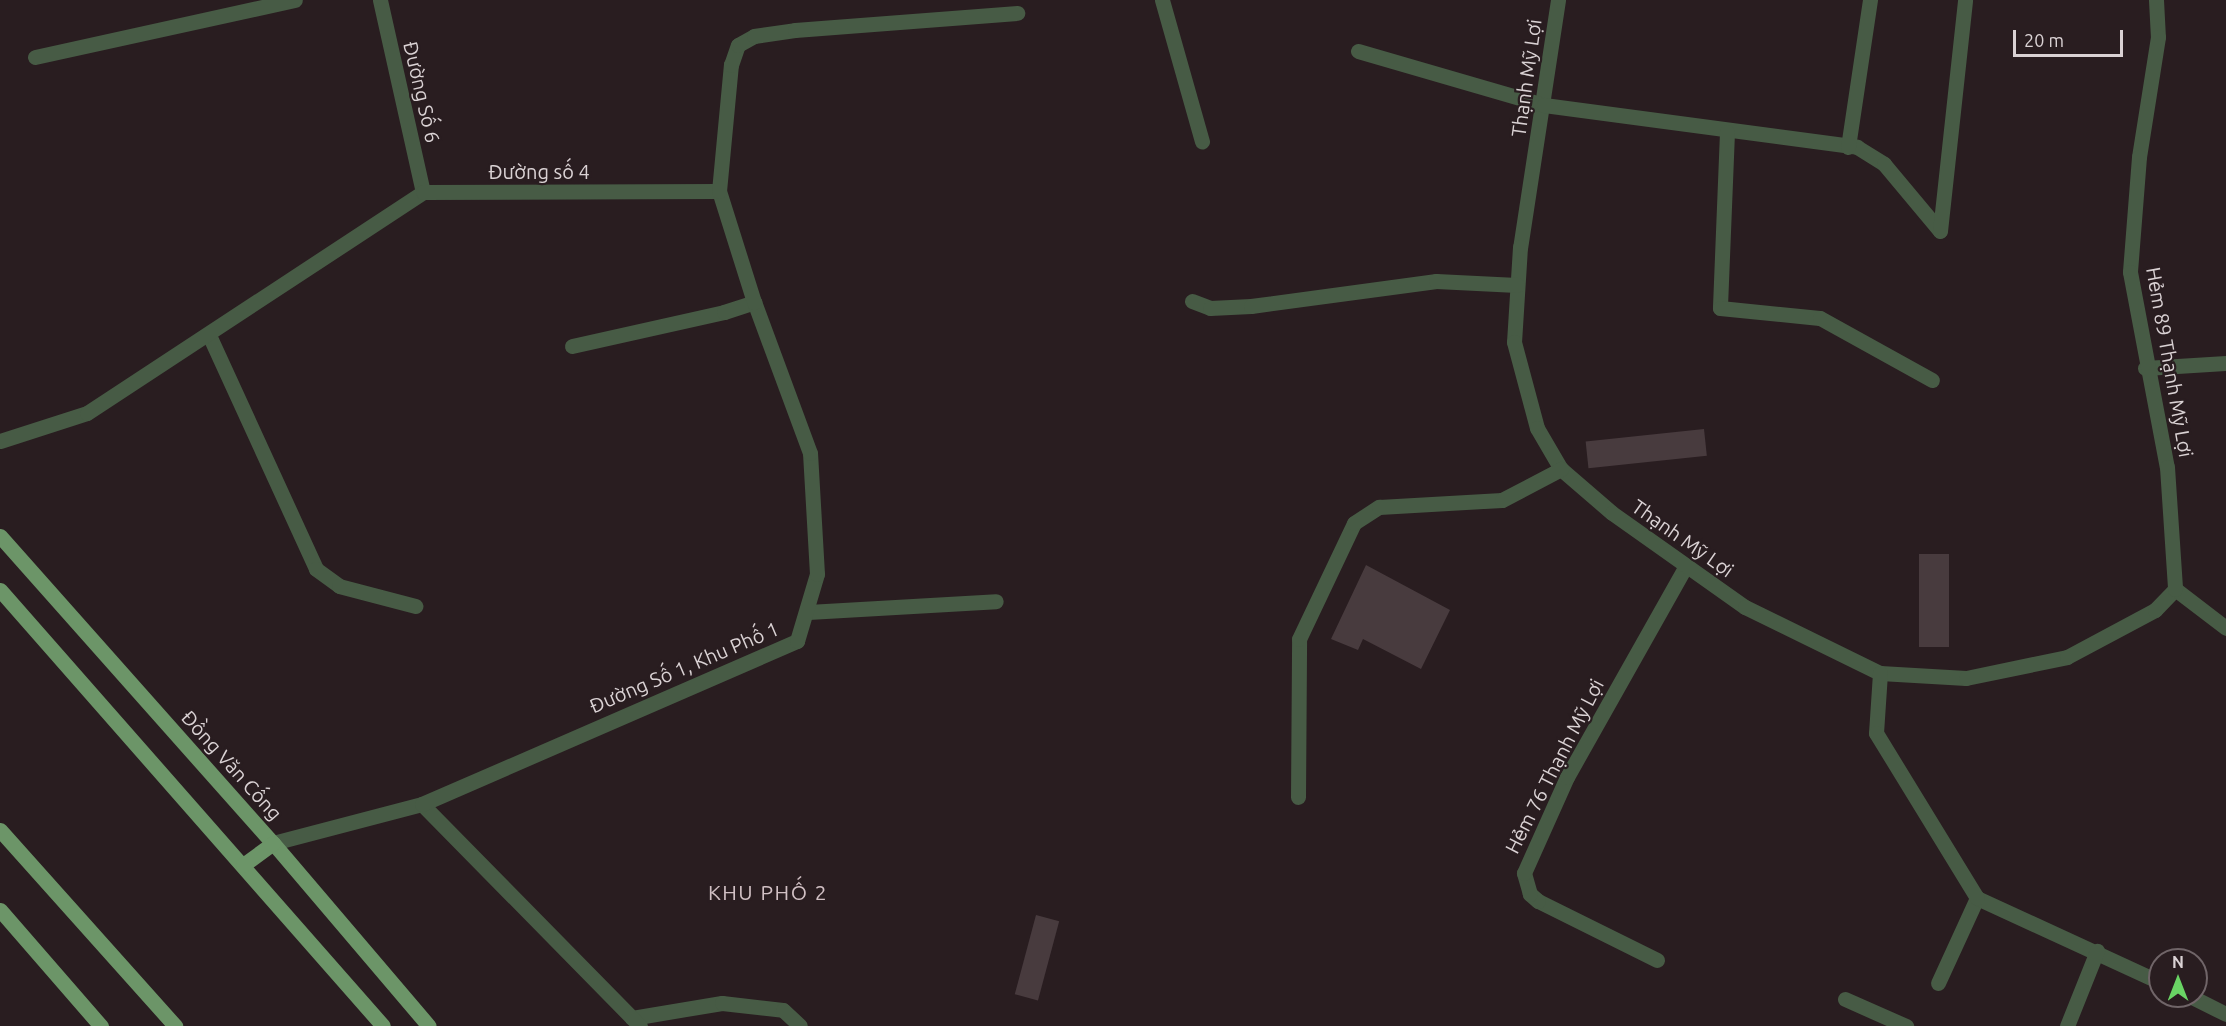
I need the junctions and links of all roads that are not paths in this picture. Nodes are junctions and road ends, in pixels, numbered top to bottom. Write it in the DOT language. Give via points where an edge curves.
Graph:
graph roads {
  1 [pos="295,0"];
  2 [pos="380,0"];
  3 [pos="1162,0"];
  4 [pos="1558,0"];
  5 [pos="1870,0"];
  6 [pos="1965,0"];
  7 [pos="2156,0"];
  8 [pos="1017,13"];
  9 [pos="1358,51"];
  10 [pos="35,57"];
  11 [pos="1544,105"];
  12 [pos="1727,132"];
  13 [pos="1202,141"];
  14 [pos="1848,147"];
  15 [pos="719,191"];
  16 [pos="423,192"];
  17 [pos="1517,285"];
  18 [pos="1192,301"];
  19 [pos="753,302"];
  20 [pos="209,335"];
  21 [pos="572,346"];
  22 [pos="2226,363"];
  23 [pos="2145,368"];
  24 [pos="1932,380"];
  25 [pos="0,441"];
  26 [pos="1561,469"];
  27 [pos="0,536"];
  28 [pos="1686,566"];
  29 [pos="2175,589"];
  30 [pos="0,590"];
  31 [pos="996,601"];
  32 [pos="415,606"];
  33 [pos="808,612"];
  34 [pos="2226,628"];
  35 [pos="1880,673"];
  36 [pos="1298,797"];
  37 [pos="422,804"];
  38 [pos="0,830"];
  39 [pos="273,843"];
  40 [pos="243,865"];
  41 [pos="1977,898"];
  42 [pos="0,910"];
  43 [pos="2097,951"];
  44 [pos="1657,960"];
  45 [pos="2148,976"];
  46 [pos="1938,983"];
  47 [pos="1845,999"];
  48 [pos="2208,1005"];
  49 [pos="2226,1014"];
  50 [pos="636,1022"];
  51 [pos="101,1026"];
  52 [pos="175,1026"];
  53 [pos="383,1026"];
  54 [pos="429,1026"];
  55 [pos="800,1026"];
  56 [pos="1906,1026"];
  57 [pos="2067,1026"];
  1 -- 10 [label="street"];
  2 -- 16 [label="street, Đường Số 6"];
  3 -- 13 [label="street"];
  4 -- 11 [label="street, Thạnh Mỹ Lợi"];
  5 -- 14 [label="street"];
  6 -- 14 [label="street" via="1940,231 1884,164 1857,147"];
  7 -- 23 [label="street, Hẻm 89 Thạnh Mỹ Lợi" via="2158,38 2139,157 2130,272"];
  8 -- 15 [label="street" via="753,36 738,45 731,65"];
  9 -- 11 [label="street"];
  11 -- 12 [label="street"];
  11 -- 17 [label="street, Thạnh Mỹ Lợi"];
  12 -- 14 [label="street"];
  12 -- 24 [label="street" via="1720,308 1820,318"];
  15 -- 16 [label="street, Đường số 4"];
  15 -- 19 [label="street, Đường Số 1, Khu Phố 1"];
  16 -- 20 [label="street"];
  17 -- 18 [label="street" via="1436,281 1251,306 1210,308"];
  17 -- 26 [label="street, Thạnh Mỹ Lợi" via="1514,342 1537,428"];
  19 -- 21 [label="street"];
  19 -- 33 [label="street, Đường Số 1, Khu Phố 1" via="810,453 817,574"];
  20 -- 25 [label="street" via="87,413"];
  20 -- 32 [label="street" via="316,569 339,586"];
  22 -- 23 [label="street"];
  23 -- 29 [label="street, Hẻm 89 Thạnh Mỹ Lợi" via="2167,467"];
  26 -- 28 [label="street, Thạnh Mỹ Lợi" via="1612,513"];
  26 -- 36 [label="street" via="1502,500 1379,507 1354,523 1299,639"];
  27 -- 39 [label="main road, Đồng Văn Cống"];
  28 -- 35 [label="street, Thạnh Mỹ Lợi" via="1745,608"];
  28 -- 44 [label="street, Hẻm 76 Thạnh Mỹ Lợi" via="1568,777 1524,873 1530,894 1538,901"];
  29 -- 34 [label="street"];
  29 -- 35 [label="street, Thạnh Mỹ Lợi" via="2155,610 2067,657 1966,678"];
  30 -- 40 [label="main road"];
  31 -- 33 [label="street"];
  33 -- 37 [label="street, Đường Số 1, Khu Phố 1" via="797,641"];
  35 -- 41 [label="street" via="1876,733"];
  37 -- 39 [label="street, Đường Số 1, Khu Phố 1"];
  37 -- 50 [label="street"];
  38 -- 52 [label="main road"];
  39 -- 40 [label="main road"];
  39 -- 54 [label="main road, Đồng Văn Cống"];
  40 -- 53 [label="main road"];
  41 -- 43 [label="street"];
  41 -- 46 [label="street"];
  42 -- 51 [label="main road"];
  43 -- 45 [label="street"];
  43 -- 57 [label="street"];
  47 -- 56 [label="street"];
  48 -- 49 [label="street"];
  50 -- 55 [label="street" via="722,1003 783,1010"];
}
